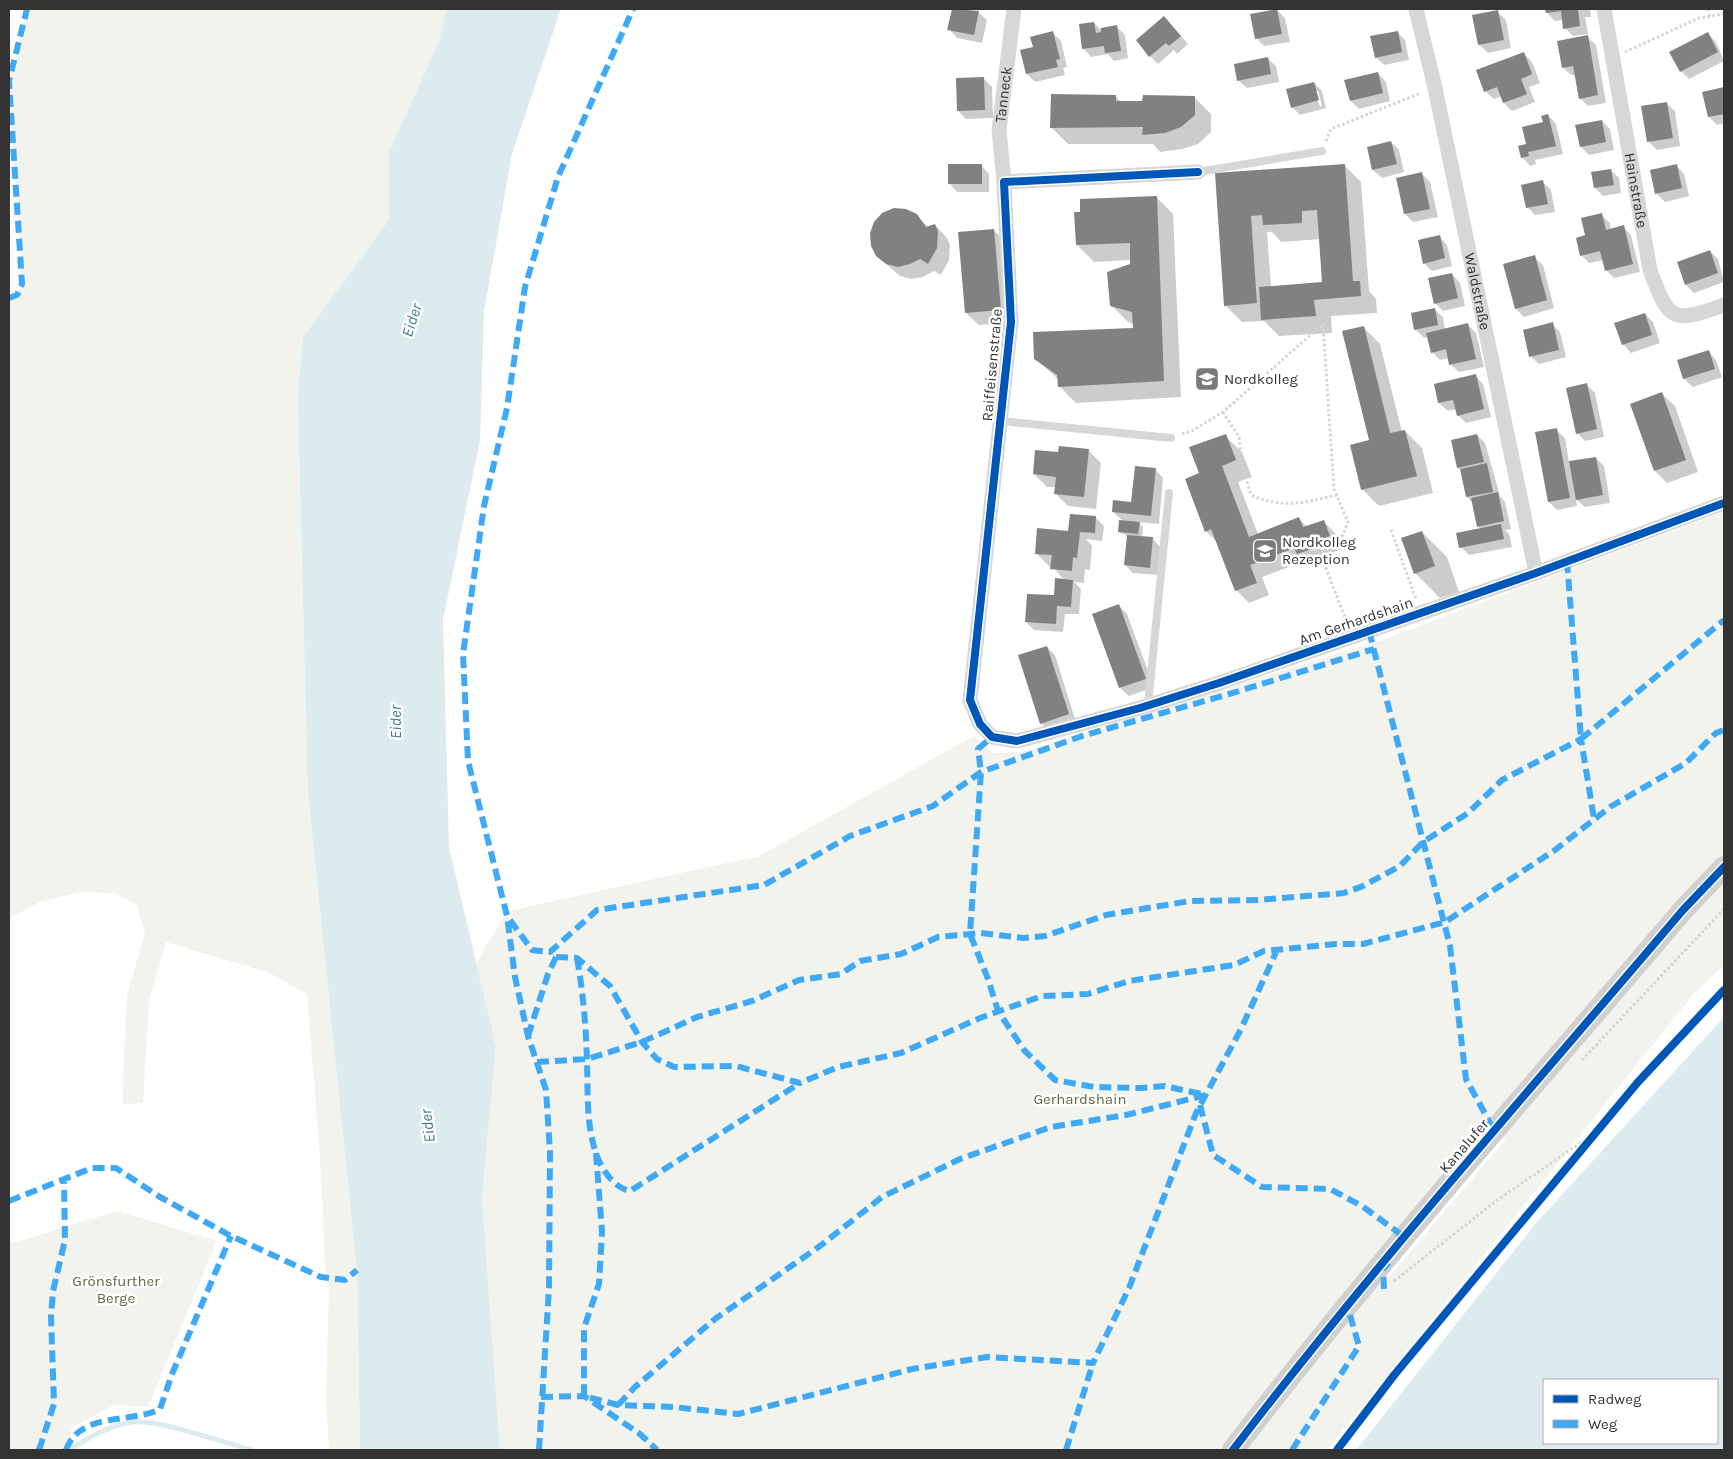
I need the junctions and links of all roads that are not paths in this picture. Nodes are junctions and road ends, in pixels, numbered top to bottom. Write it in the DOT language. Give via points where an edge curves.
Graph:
graph roads {
  1 [pos="1014,9"];
  2 [pos="1416,9"];
  3 [pos="1604,9"];
  4 [pos="1322,151"];
  5 [pos="1198,172"];
  6 [pos="1004,182"];
  7 [pos="1724,305"];
  8 [pos="1001,421"];
  9 [pos="1170,438"];
  10 [pos="1168,492"];
  11 [pos="1724,504"];
  12 [pos="1536,573"];
  13 [pos="1148,705"];
  14 [pos="992,737"];
  15 [pos="1724,867"];
  16 [pos="1233,1450"];
  1 -- 6 [label="street, Tanneck" via="999,130"];
  2 -- 12 [label="street, Waldstraße"];
  3 -- 7 [label="street, Hainstraße" via="1650,270 1663,304 1679,316 1694,316"];
  4 -- 5 [label="lane"];
  5 -- 6 [label="street"];
  6 -- 8 [label="street, Raiffeisenstraße" via="1011,322"];
  8 -- 9 [label="lane"];
  8 -- 14 [label="street, Raiffeisenstraße" via="970,700 980,724"];
  10 -- 13 [label="lane"];
  11 -- 12 [label="street, Am Gerhardshain"];
  12 -- 13 [label="street, Am Gerhardshain" via="1350,631"];
  13 -- 14 [label="street, Am Gerhardshain" via="1017,742"];
  15 -- 16 [label="street, Kanalufer" via="1683,910 1396,1246"];
}
